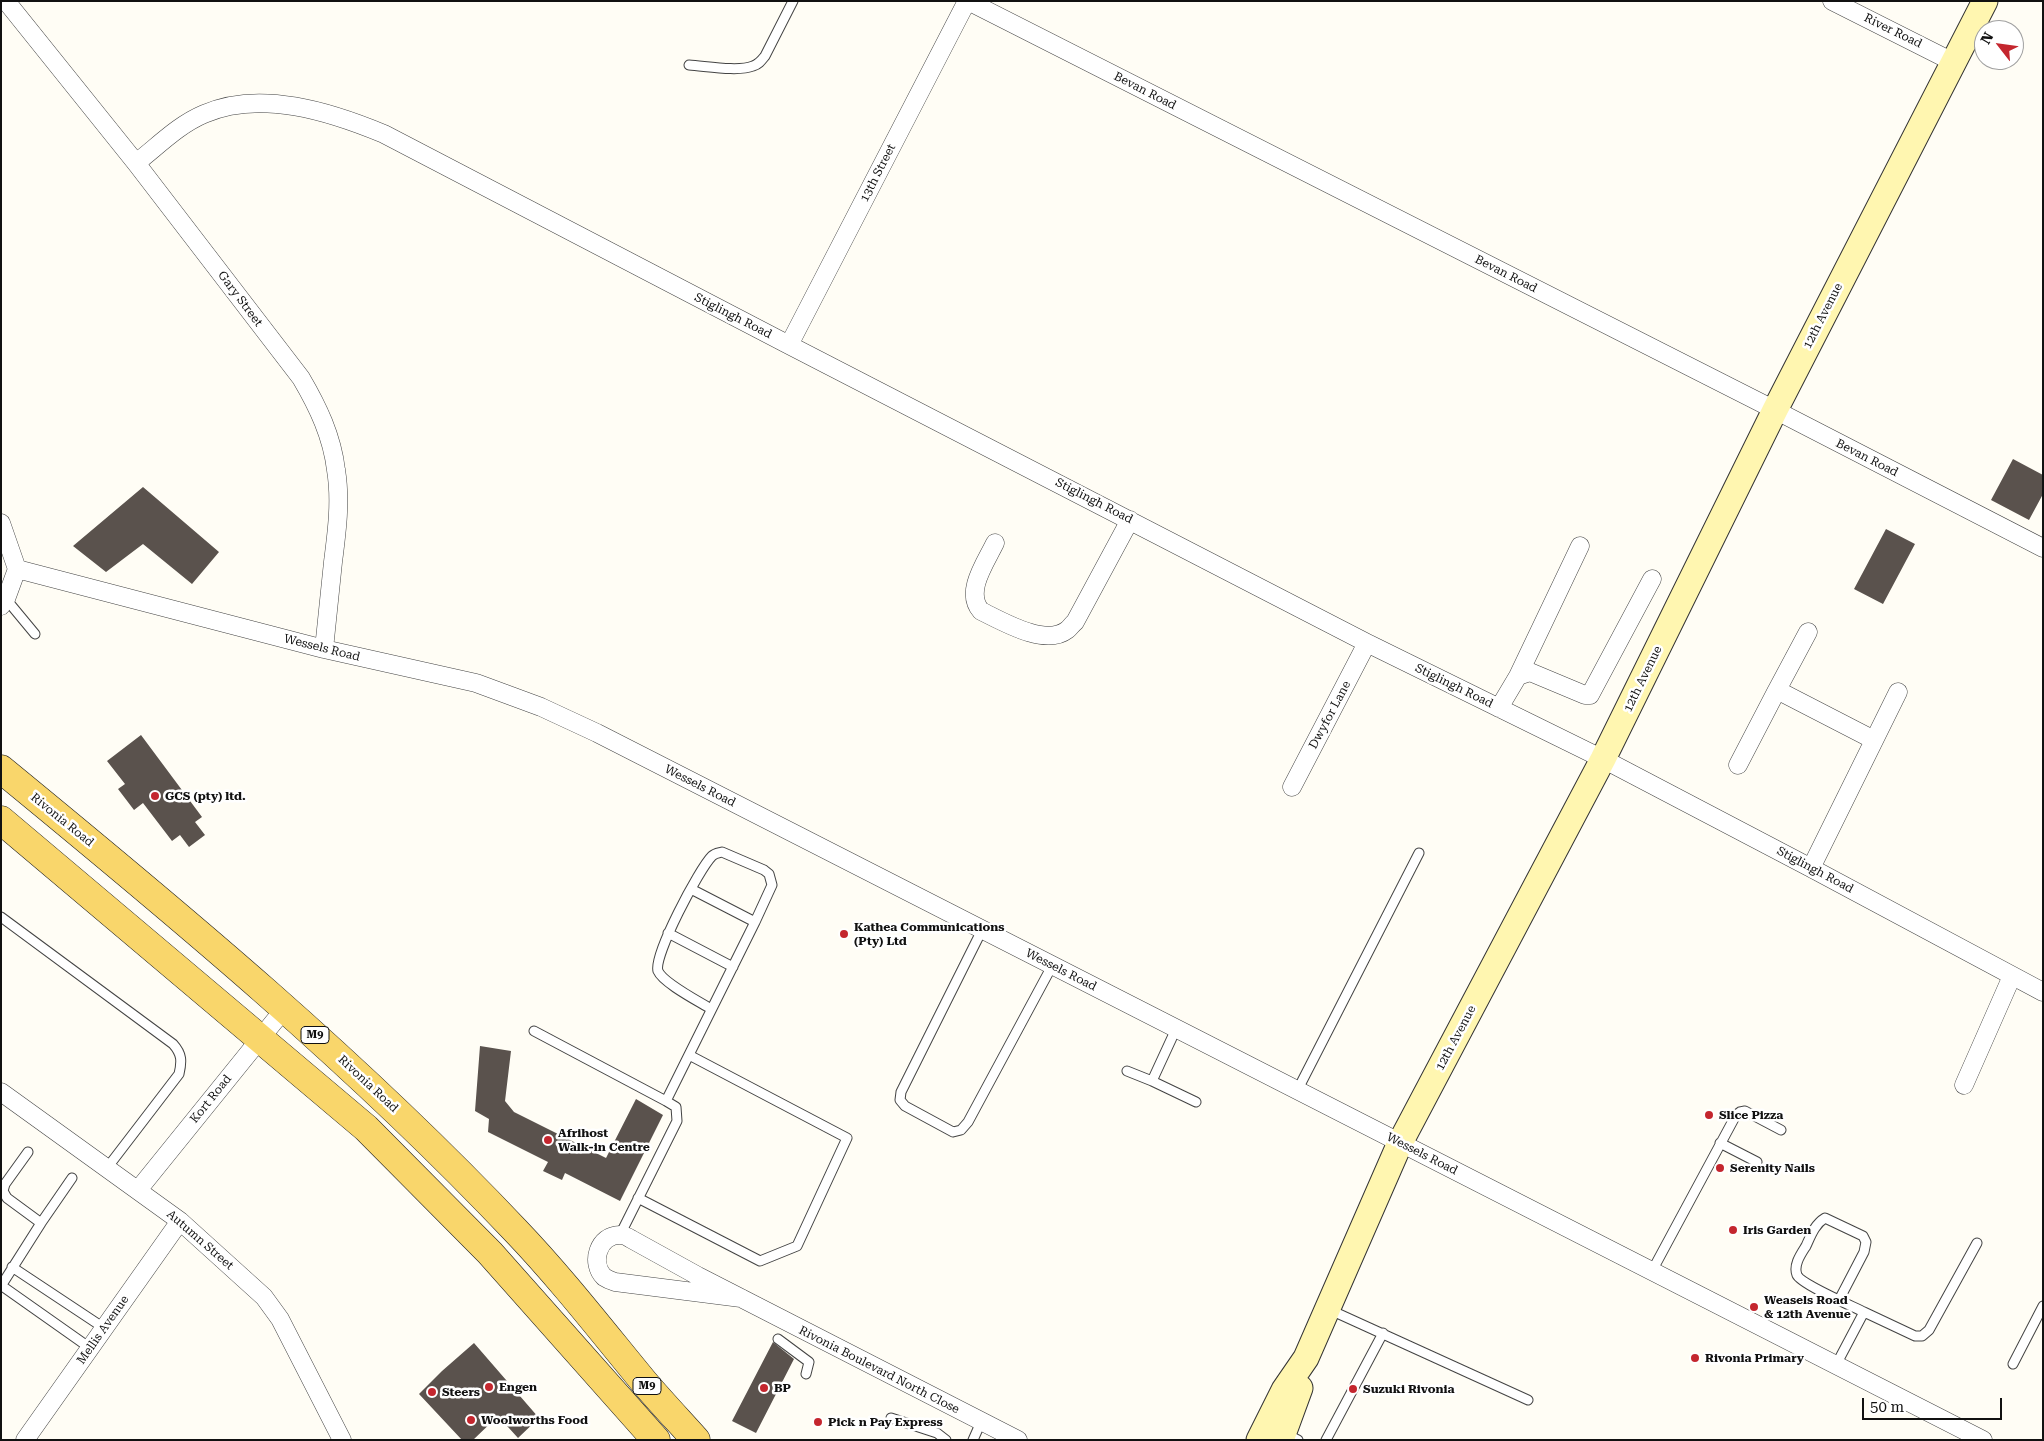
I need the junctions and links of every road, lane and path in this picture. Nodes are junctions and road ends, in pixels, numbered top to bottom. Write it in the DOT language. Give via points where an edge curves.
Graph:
graph roads {
  1 [pos="6,1"];
  2 [pos="793,1"];
  3 [pos="968,1"];
  4 [pos="1832,1"];
  5 [pos="1985,1"];
  6 [pos="1954,62"];
  7 [pos="689,65"];
  8 [pos="136,163"];
  9 [pos="789,345"];
  10 [pos="1775,410"];
  11 [pos="1130,520"];
  12 [pos="1,523"];
  13 [pos="995,544"];
  14 [pos="2041,545"];
  15 [pos="1580,546"];
  16 [pos="17,569"];
  17 [pos="1652,578"];
  18 [pos="4,603"];
  19 [pos="1808,632"];
  20 [pos="35,634"];
  21 [pos="1367,643"];
  22 [pos="324,649"];
  23 [pos="1518,676"];
  24 [pos="1778,690"];
  25 [pos="1898,692"];
  26 [pos="1499,708"];
  27 [pos="1874,740"];
  28 [pos="1603,759"];
  29 [pos="1738,765"];
  30 [pos="1,770"];
  31 [pos="1292,787"];
  32 [pos="1,820"];
  33 [pos="1419,853"];
  34 [pos="1810,868"];
  35 [pos="691,889"];
  36 [pos="1,917"];
  37 [pos="755,922"];
  38 [pos="982,930"];
  39 [pos="668,933"];
  40 [pos="1052,966"];
  41 [pos="733,967"];
  42 [pos="2012,976"];
  43 [pos="2043,992"];
  44 [pos="285,1008"];
  45 [pos="711,1009"];
  46 [pos="1176,1029"];
  47 [pos="534,1031"];
  48 [pos="260,1037"];
  49 [pos="689,1055"];
  50 [pos="1127,1071"];
  51 [pos="1152,1081"];
  52 [pos="1964,1085"];
  53 [pos="1297,1091"];
  54 [pos="1,1092"];
  55 [pos="666,1101"];
  56 [pos="1196,1102"];
  57 [pos="1782,1130"];
  58 [pos="1720,1143"];
  59 [pos="1400,1144"];
  60 [pos="28,1152"];
  61 [pos="1757,1162"];
  62 [pos="107,1168"];
  63 [pos="72,1178"];
  64 [pos="138,1190"];
  65 [pos="638,1198"];
  66 [pos="180,1221"];
  67 [pos="41,1223"];
  68 [pos="620,1235"];
  69 [pos="1977,1243"];
  70 [pos="12,1267"];
  71 [pos="1652,1271"];
  72 [pos="1,1286"];
  73 [pos="741,1298"];
  74 [pos="1839,1300"];
  75 [pos="2043,1306"];
  76 [pos="1328,1309"];
  77 [pos="1864,1312"];
  78 [pos="104,1328"];
  79 [pos="1383,1333"];
  80 [pos="778,1339"];
  81 [pos="90,1348"];
  82 [pos="1306,1358"];
  83 [pos="2013,1364"];
  84 [pos="1836,1365"];
  85 [pos="806,1374"];
  86 [pos="1528,1400"];
  87 [pos="891,1418"];
  88 [pos="982,1422"];
  89 [pos="1288,1437"];
  90 [pos="1012,1438"];
  91 [pos="25,1440"];
  92 [pos="342,1440"];
  93 [pos="656,1440"];
  94 [pos="696,1440"];
  95 [pos="946,1440"];
  96 [pos="973,1440"];
  97 [pos="1259,1440"];
  98 [pos="1326,1440"];
  99 [pos="1983,1440"];
  1 -- 8 [label="street, Gary Street"];
  2 -- 7 [label="lane" via="760,63 736,68"];
  3 -- 9 [label="street, 13th Street"];
  3 -- 10 [label="street, Bevan Road"];
  4 -- 6 [label="street, River Road"];
  5 -- 6 [label="main road, 12th Avenue"];
  6 -- 10 [label="main road, 12th Avenue"];
  8 -- 9 [label="street, Stiglingh Road" via="184,124 227,107 269,103 338,116 384,134"];
  8 -- 22 [label="street, Gary Street" via="301,378 321,414 336,470 338,497"];
  9 -- 11 [label="street, Stiglingh Road"];
  10 -- 14 [label="street, Bevan Road"];
  10 -- 28 [label="main road, 12th Avenue"];
  11 -- 13 [label="street" via="1075,622 1066,631 1056,634 1026,632 981,611 975,599 976,583"];
  11 -- 21 [label="street, Stiglingh Road"];
  12 -- 16 [label="street"];
  15 -- 23 [label="street"];
  16 -- 18 [label="street"];
  16 -- 22 [label="street, Wessels Road"];
  17 -- 23 [label="street" via="1590,695 1530,672"];
  18 -- 20 [label="lane"];
  19 -- 24 [label="street"];
  21 -- 26 [label="street, Stiglingh Road"];
  21 -- 31 [label="street, Dwyfor Lane"];
  22 -- 38 [label="street, Wessels Road" via="476,683 540,707"];
  23 -- 26 [label="street"];
  24 -- 27 [label="street"];
  24 -- 29 [label="street"];
  25 -- 27 [label="street"];
  26 -- 28 [label="street, Stiglingh Road"];
  27 -- 34 [label="street"];
  28 -- 34 [label="street, Stiglingh Road"];
  28 -- 59 [label="main road, 12th Avenue"];
  30 -- 44 [label="main road, Rivonia Road / M9"];
  32 -- 48 [label="main road, M9"];
  33 -- 53 [label="lane"];
  34 -- 42 [label="street, Stiglingh Road"];
  35 -- 37 [label="lane"];
  35 -- 37 [label="lane" via="708,861 718,853 764,870 769,874 772,885"];
  35 -- 39 [label="lane"];
  36 -- 62 [label="lane" via="179,1051 180,1074"];
  37 -- 41 [label="lane"];
  38 -- 40 [label="street, Wessels Road"];
  38 -- 40 [label="lane" via="901,1092 900,1100 905,1106 953,1132 961,1130 968,1122"];
  39 -- 41 [label="lane"];
  39 -- 45 [label="lane" via="658,963 661,976"];
  40 -- 46 [label="street, Wessels Road"];
  41 -- 45 [label="lane"];
  42 -- 43 [label="street, Stiglingh Road"];
  42 -- 52 [label="street"];
  44 -- 48 [label="street, Kort Road"];
  44 -- 94 [label="main road, Rivonia Road / M9" via="375,1089 516,1231"];
  45 -- 49 [label="lane"];
  46 -- 51 [label="lane"];
  46 -- 53 [label="street, Wessels Road"];
  47 -- 55 [label="lane"];
  48 -- 64 [label="street, Kort Road"];
  48 -- 93 [label="main road, M9" via="366,1128 411,1172 490,1254"];
  49 -- 55 [label="lane"];
  49 -- 65 [label="lane" via="847,1138 797,1246 760,1261"];
  50 -- 51 [label="lane"];
  51 -- 56 [label="lane"];
  53 -- 59 [label="street, Wessels Road"];
  54 -- 62 [label="street, Autumn Street"];
  55 -- 65 [label="lane" via="676,1108 677,1120"];
  57 -- 58 [label="lane" via="1740,1112"];
  58 -- 61 [label="lane"];
  58 -- 71 [label="lane"];
  59 -- 71 [label="street, Wessels Road"];
  59 -- 76 [label="main road, 12th Avenue"];
  60 -- 67 [label="lane" via="3,1191 6,1198"];
  62 -- 64 [label="street, Autumn Street"];
  63 -- 67 [label="lane"];
  64 -- 66 [label="street, Autumn Street"];
  65 -- 68 [label="lane"];
  66 -- 78 [label="street, Mellis Avenue"];
  66 -- 92 [label="street, Autumn Street" via="272,1306"];
  67 -- 70 [label="lane"];
  68 -- 73 [label="street, Rivonia Boulevard North Close"];
  68 -- 73 [label="street, Rivonia Boulevard North Close" via="604,1241 598,1250 597,1261 604,1277 615,1282"];
  69 -- 77 [label="lane" via="1930,1330 1922,1336 1915,1336"];
  70 -- 72 [label="lane"];
  70 -- 78 [label="lane"];
  71 -- 84 [label="street, Wessels Road"];
  72 -- 81 [label="lane"];
  73 -- 88 [label="street, Rivonia Boulevard North Close"];
  74 -- 74 [label="lane" via="1801,1281 1796,1274 1796,1264 1818,1222 1825,1218 1863,1236 1866,1242"];
  74 -- 77 [label="lane"];
  75 -- 83 [label="lane"];
  76 -- 79 [label="lane"];
  76 -- 82 [label="main road, 12th Avenue"];
  77 -- 84 [label="lane"];
  78 -- 81 [label="street, Mellis Avenue"];
  79 -- 86 [label="lane"];
  79 -- 98 [label="lane"];
  80 -- 85 [label="lane" via="809,1362"];
  81 -- 91 [label="street, Mellis Avenue"];
  82 -- 89 [label="main road, 12th Avenue"];
  82 -- 97 [label="main road, 12th Avenue" via="1284,1390"];
  84 -- 99 [label="street, Wessels Road"];
  87 -- 95 [label="lane" via="937,1433"];
  88 -- 90 [label="street, Rivonia Boulevard North Close"];
  88 -- 96 [label="lane"];
}
